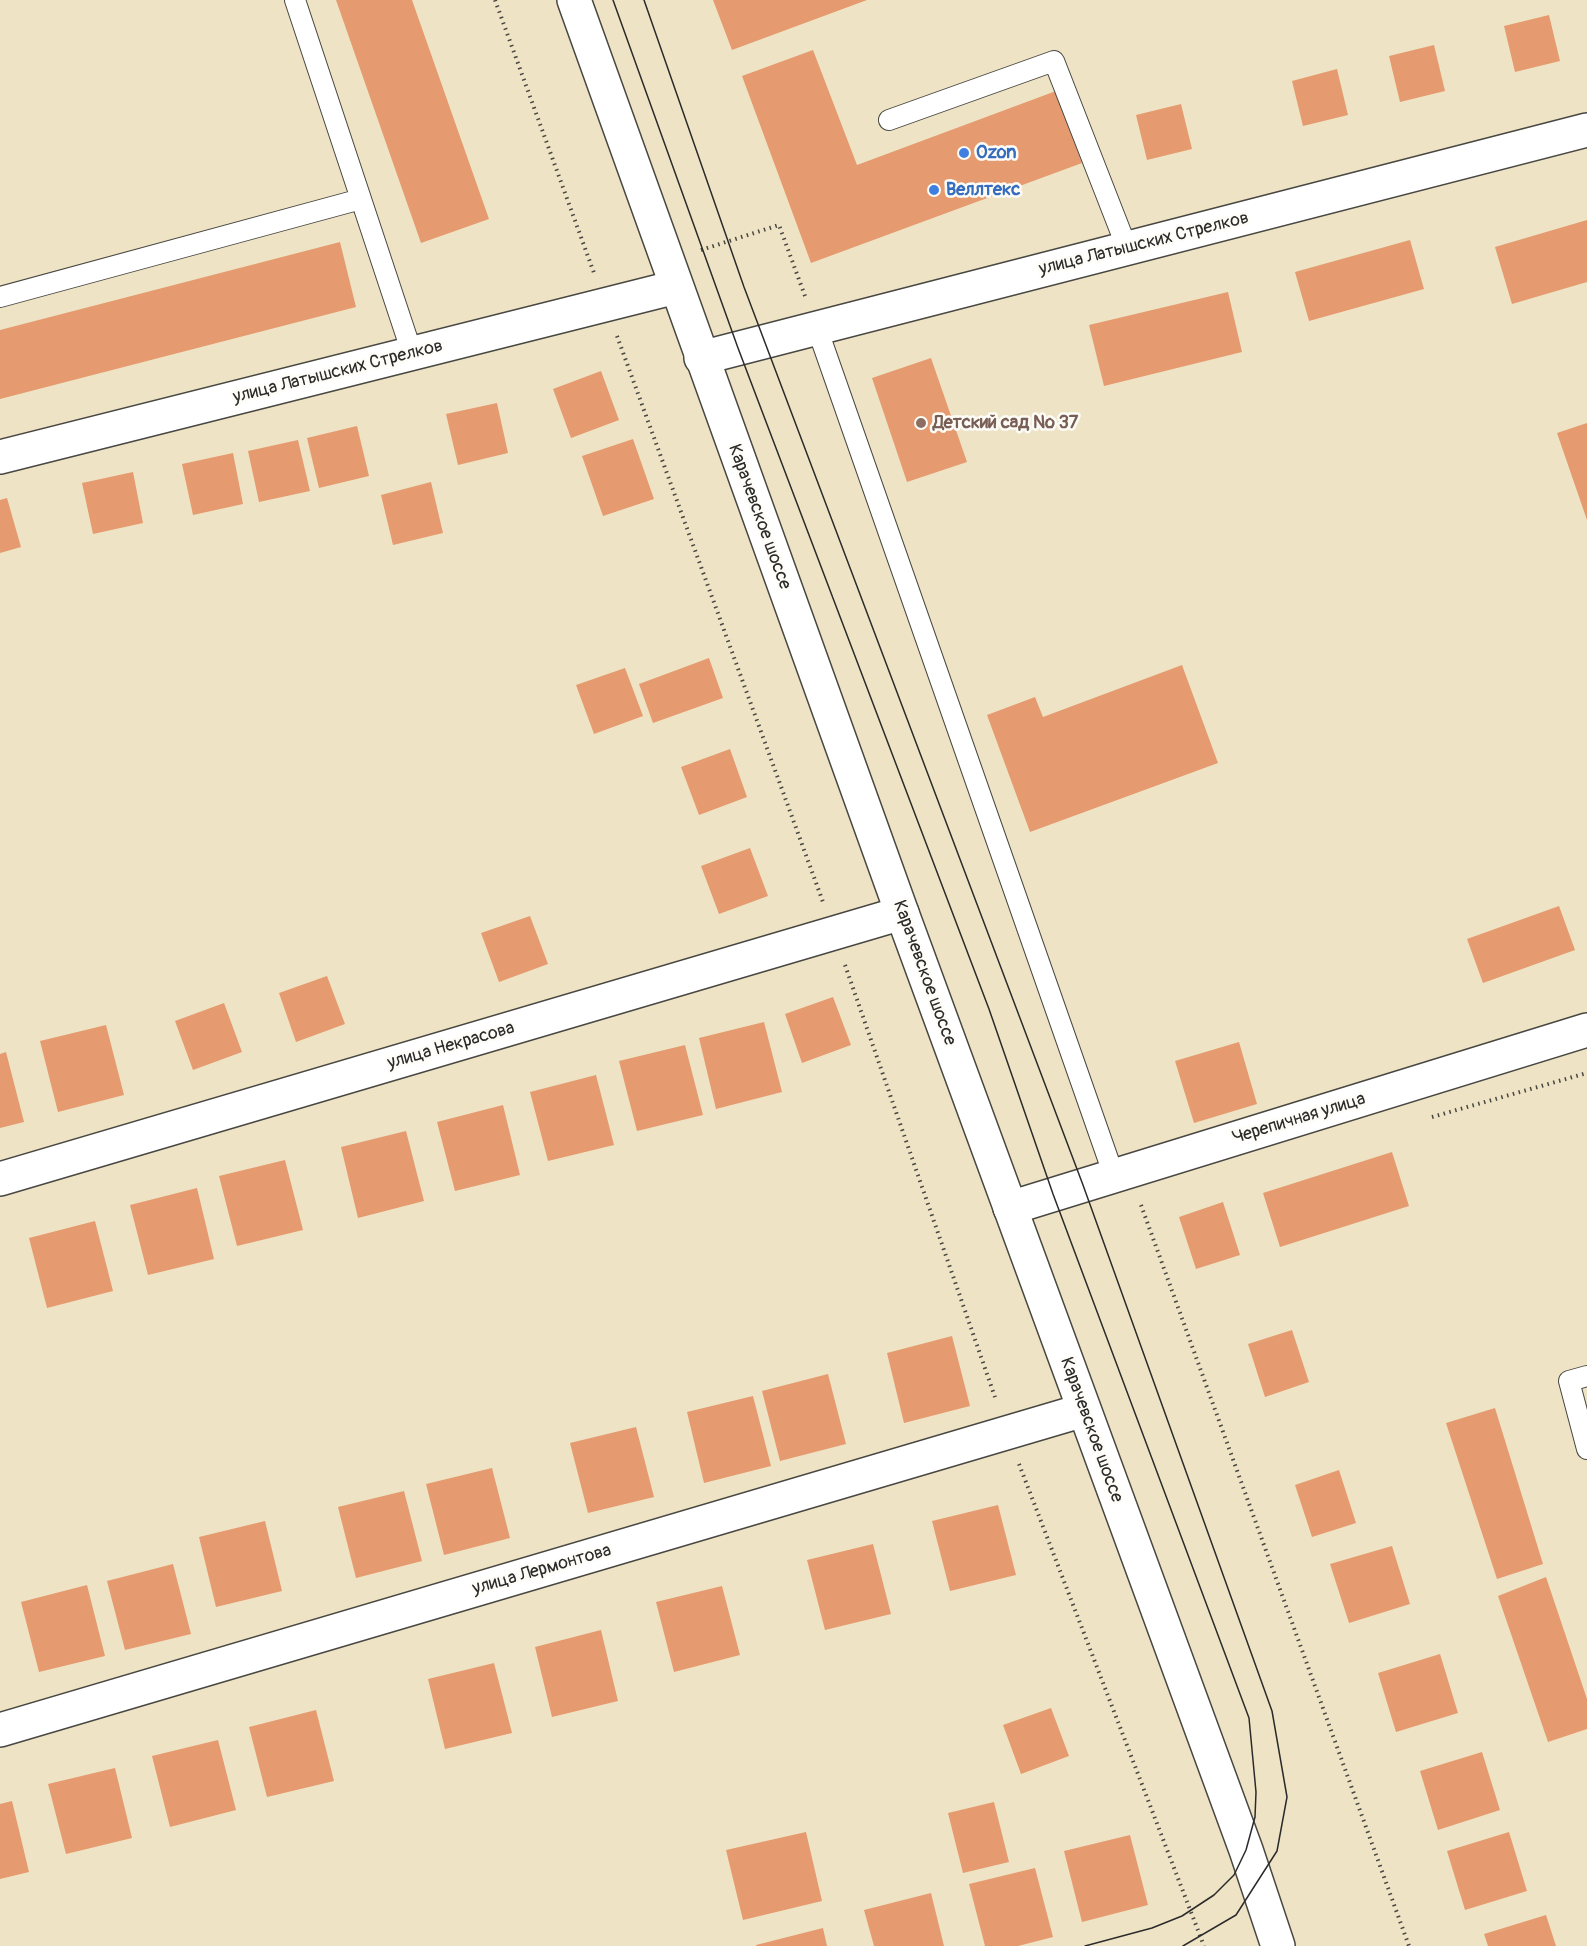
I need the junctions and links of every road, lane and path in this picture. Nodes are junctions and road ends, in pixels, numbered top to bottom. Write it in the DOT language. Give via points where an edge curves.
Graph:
graph roads {
  1 [pos="295,0"];
  2 [pos="495,0"];
  3 [pos="574,0"];
  4 [pos="889,120"];
  5 [pos="1587,130"];
  6 [pos="361,199"];
  7 [pos="1127,248"];
  8 [pos="671,274"];
  9 [pos="0,297"];
  10 [pos="605,305"];
  11 [pos="817,328"];
  12 [pos="412,353"];
  13 [pos="701,358"];
  14 [pos="0,457"];
  15 [pos="902,913"];
  16 [pos="834,933"];
  17 [pos="1587,1030"];
  18 [pos="1122,1174"];
  19 [pos="0,1179"];
  20 [pos="1010,1208"];
  21 [pos="1587,1376"];
  22 [pos="1084,1410"];
  23 [pos="1007,1433"];
  24 [pos="1587,1449"];
  25 [pos="0,1730"];
  26 [pos="1274,1945"];
  27 [pos="1204,1946"];
  28 [pos="1409,1946"];
  1 -- 6 [label="lane"];
  2 -- 10 [label="path"];
  3 -- 8 [label="main road, Карачевское шоссе"];
  4 -- 7 [label="lane" via="1054,61"];
  5 -- 7 [label="main road, улица Латышских Стрелков"];
  6 -- 9 [label="lane"];
  6 -- 12 [label="lane"];
  7 -- 11 [label="main road, улица Латышских Стрелков"];
  8 -- 10 [label="main road, улица Латышских Стрелков"];
  8 -- 11 [label="path" via="779,225"];
  8 -- 13 [label="main road, Карачевское шоссе"];
  10 -- 12 [label="main road, улица Латышских Стрелков"];
  10 -- 16 [label="path"];
  11 -- 13 [label="main road, улица Латышских Стрелков"];
  11 -- 18 [label="lane"];
  12 -- 14 [label="main road, улица Латышских Стрелков"];
  13 -- 15 [label="main road, Карачевское шоссе"];
  15 -- 16 [label="main road, улица Некрасова"];
  15 -- 20 [label="main road, Карачевское шоссе"];
  16 -- 19 [label="main road, улица Некрасова"];
  16 -- 23 [label="path"];
  17 -- 18 [label="main road, Черепичная улица"];
  18 -- 20 [label="main road, Черепичная улица"];
  18 -- 28 [label="path"];
  20 -- 22 [label="main road, Карачевское шоссе"];
  21 -- 24 [label="lane" via="1569,1382"];
  22 -- 23 [label="main road, улица Лермонтова"];
  22 -- 26 [label="main road, Карачевское шоссе" via="1246,1850"];
  23 -- 25 [label="main road, улица Лермонтова"];
  23 -- 27 [label="path"];
}
